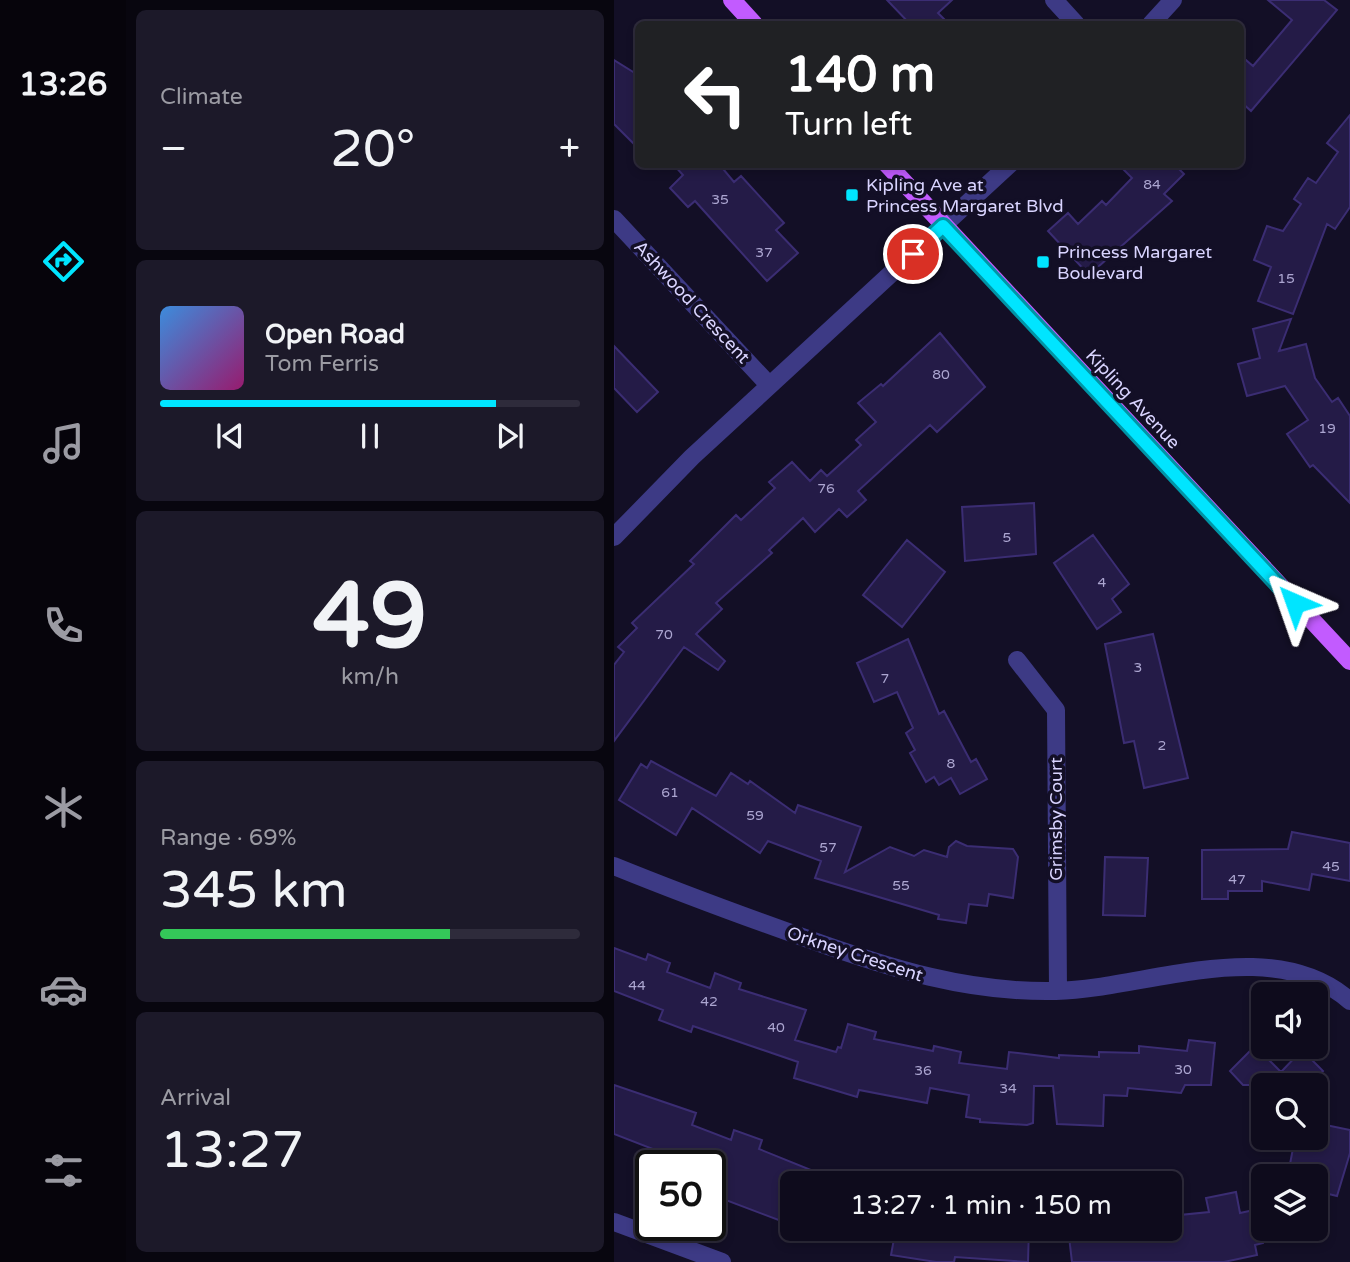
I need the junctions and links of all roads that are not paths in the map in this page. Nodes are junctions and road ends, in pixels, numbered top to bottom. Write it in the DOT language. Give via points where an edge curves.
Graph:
graph roads {
  1 [pos="732,0"];
  2 [pos="1054,0"];
  3 [pos="1173,0"];
  4 [pos="752,21"];
  5 [pos="1073,21"];
  6 [pos="1154,21"];
  7 [pos="891,168"];
  8 [pos="1006,168"];
  9 [pos="614,219"];
  10 [pos="943,226"];
  11 [pos="769,386"];
  12 [pos="614,537"];
  13 [pos="1017,660"];
  14 [pos="1350,661"];
  15 [pos="614,866"];
  16 [pos="1058,991"];
  17 [pos="1350,1001"];
  18 [pos="614,1222"];
  19 [pos="722,1262"];
  1 -- 4 [label="main road"];
  2 -- 5 [label="street"];
  3 -- 6 [label="street"];
  7 -- 10 [label="main road, Kipling Avenue"];
  8 -- 10 [label="street"];
  9 -- 11 [label="street, Ashwood Crescent"];
  10 -- 11 [label="street"];
  10 -- 14 [label="main road, Kipling Avenue"];
  11 -- 12 [label="street"];
  13 -- 16 [label="street, Grimsby Court" via="1056,710"];
  15 -- 16 [label="street, Orkney Crescent" via="762,925 886,967 963,986"];
  16 -- 17 [label="street, Orkney Crescent" via="1246,967 1278,969 1315,980"];
  18 -- 19 [label="street"];
}
